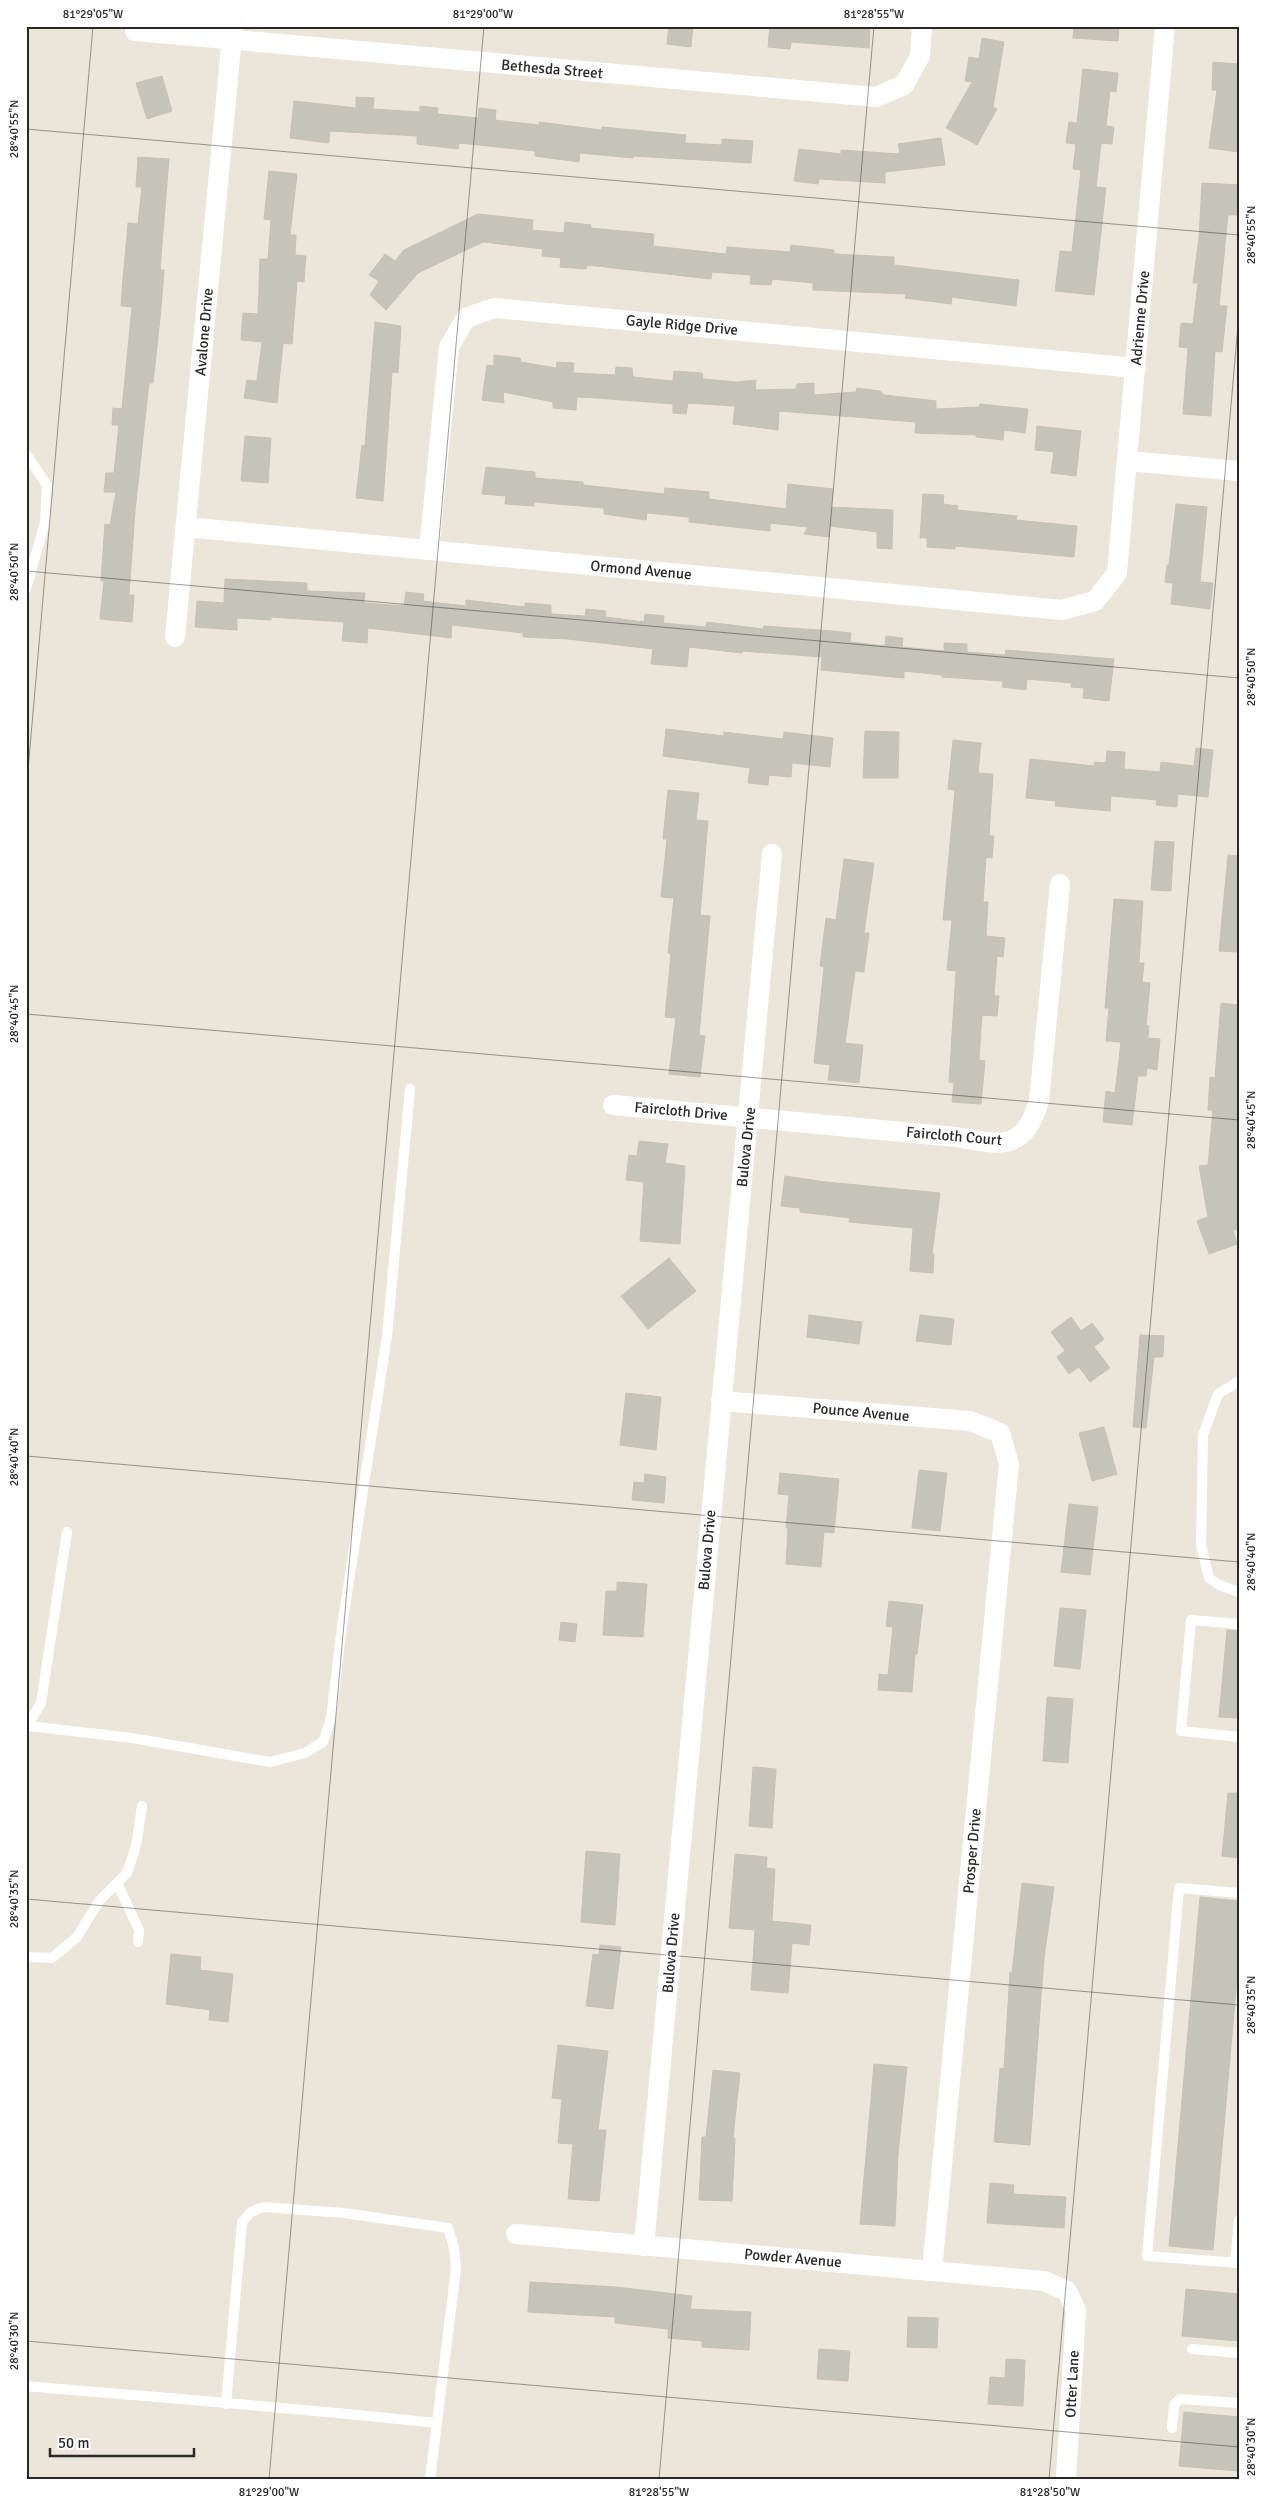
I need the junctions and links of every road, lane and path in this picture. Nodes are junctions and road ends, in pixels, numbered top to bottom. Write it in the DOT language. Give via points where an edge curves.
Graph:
graph roads {
  1 [pos="922,26"];
  2 [pos="1165,26"];
  3 [pos="135,31"];
  4 [pos="233,34"];
  5 [pos="1136,368"];
  6 [pos="26,454"];
  7 [pos="1128,461"];
  8 [pos="1239,471"];
  9 [pos="186,527"];
  10 [pos="429,550"];
  11 [pos="26,589"];
  12 [pos="1095,601"];
  13 [pos="175,637"];
  14 [pos="772,854"];
  15 [pos="1060,884"];
  16 [pos="410,1089"];
  17 [pos="613,1105"];
  18 [pos="749,1117"];
  19 [pos="1239,1381"];
  20 [pos="721,1401"];
  21 [pos="1000,1433"];
  22 [pos="67,1532"];
  23 [pos="1239,1592"];
  24 [pos="1239,1624"];
  25 [pos="27,1727"];
  26 [pos="1239,1737"];
  27 [pos="142,1806"];
  28 [pos="117,1883"];
  29 [pos="1239,1893"];
  30 [pos="138,1942"];
  31 [pos="26,1957"];
  32 [pos="1239,2220"];
  33 [pos="516,2234"];
  34 [pos="644,2246"];
  35 [pos="1237,2263"];
  36 [pos="932,2270"];
  37 [pos="1067,2291"];
  38 [pos="1192,2349"];
  39 [pos="1239,2353"];
  40 [pos="26,2386"];
  41 [pos="1239,2403"];
  42 [pos="226,2404"];
  43 [pos="436,2423"];
  44 [pos="1172,2428"];
  45 [pos="430,2479"];
  46 [pos="1066,2479"];
  1 -- 4 [label="street, Bethesda Street" via="920,56 904,85 876,97"];
  2 -- 5 [label="street, Adrienne Drive"];
  3 -- 4 [label="street, Bethesda Street"];
  4 -- 9 [label="street, Avalone Drive"];
  5 -- 7 [label="street, Adrienne Drive"];
  5 -- 10 [label="street, Gayle Ridge Drive" via="494,308 466,318 449,347"];
  6 -- 11 [label="lane" via="47,484 45,522"];
  7 -- 8 [label="street"];
  7 -- 12 [label="street, Adrienne Drive" via="1117,573"];
  9 -- 10 [label="street, Ormond Avenue"];
  9 -- 13 [label="street, Avalone Drive"];
  10 -- 12 [label="street, Ormond Avenue" via="1062,610"];
  14 -- 18 [label="street, Bulova Drive"];
  15 -- 18 [label="street, Faircloth Court" via="1039,1101 1026,1132 1009,1141 987,1142"];
  16 -- 25 [label="lane" via="387,1336 331,1718 323,1742 305,1753 270,1762 132,1738"];
  17 -- 18 [label="street, Faircloth Drive"];
  18 -- 20 [label="street, Bulova Drive"];
  19 -- 23 [label="lane" via="1218,1394 1203,1435 1201,1545 1209,1578"];
  20 -- 21 [label="street, Pounce Avenue" via="970,1421"];
  20 -- 34 [label="street, Bulova Drive"];
  21 -- 36 [label="street, Prosper Drive" via="1008,1464"];
  22 -- 25 [label="lane" via="41,1703"];
  24 -- 26 [label="lane" via="1191,1620 1181,1731"];
  27 -- 28 [label="lane" via="136,1846 127,1873"];
  28 -- 30 [label="lane" via="139,1930"];
  28 -- 31 [label="lane" via="99,1901 77,1937 52,1958"];
  29 -- 35 [label="lane" via="1179,1888 1147,2256"];
  32 -- 35 [label="lane"];
  33 -- 34 [label="street, Powder Avenue"];
  34 -- 36 [label="street, Powder Avenue"];
  36 -- 37 [label="street, Powder Avenue" via="1044,2281"];
  37 -- 46 [label="street, Otter Lane" via="1076,2310"];
  38 -- 39 [label="lane"];
  40 -- 42 [label="lane"];
  41 -- 44 [label="lane" via="1180,2399 1174,2406"];
  42 -- 43 [label="lane" via="327,2410"];
  42 -- 43 [label="lane" via="242,2222 251,2212 263,2207 344,2213 448,2228 456,2269"];
  43 -- 45 [label="lane"];
}
